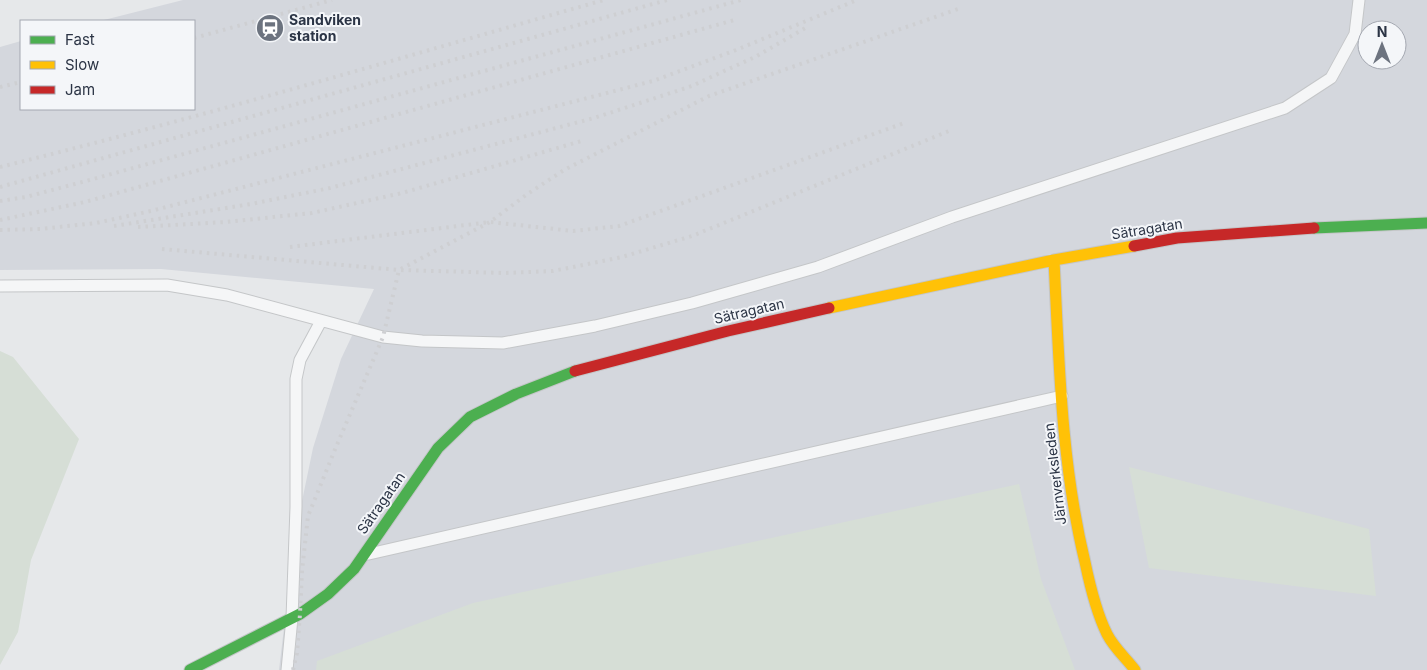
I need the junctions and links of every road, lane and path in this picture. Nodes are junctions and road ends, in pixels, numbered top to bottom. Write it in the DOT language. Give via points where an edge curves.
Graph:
graph roads {
  1 [pos="1360,0"];
  2 [pos="1427,223"];
  3 [pos="1054,260"];
  4 [pos="0,286"];
  5 [pos="322,321"];
  6 [pos="1062,396"];
  7 [pos="363,556"];
  8 [pos="292,618"];
  9 [pos="190,670"];
  10 [pos="287,670"];
  11 [pos="1136,670"];
  1 -- 5 [label="lane" via="1355,34 1331,78 1285,108 952,218 818,267 692,304 503,343 383,337"];
  2 -- 3 [label="street, Sätragatan" via="1348,225 1177,238"];
  3 -- 6 [label="street, Järnverksleden"];
  3 -- 7 [label="street, Sätragatan" via="728,331 569,372 516,394 470,417 438,448"];
  4 -- 5 [label="lane" via="167,285 227,295"];
  5 -- 8 [label="lane" via="300,360 296,379"];
  6 -- 7 [label="lane"];
  6 -- 11 [label="street, Järnverksleden" via="1071,495 1082,554 1110,640"];
  7 -- 8 [label="street, Sätragatan" via="332,590"];
  8 -- 9 [label="street, Sätragatan"];
  8 -- 10 [label="lane"];
}
